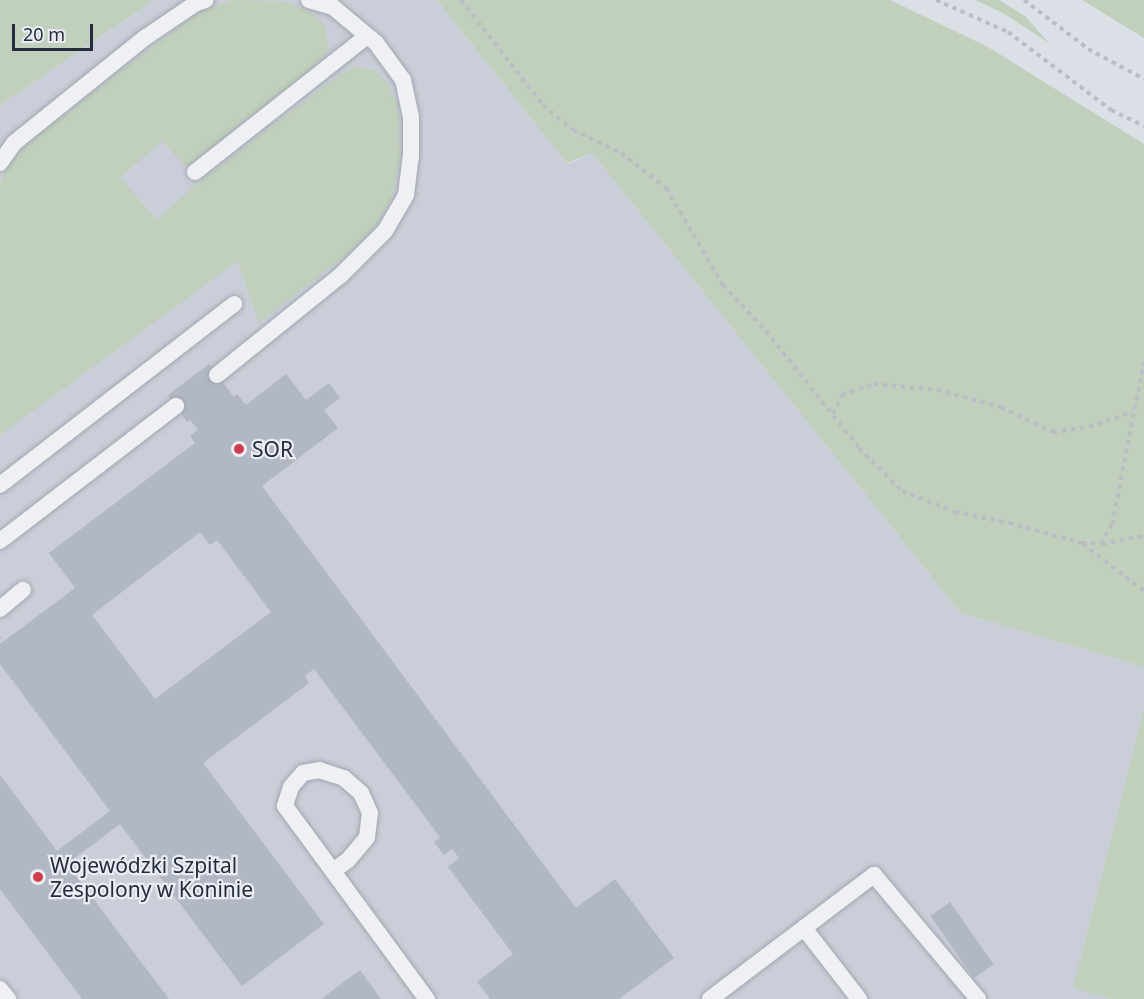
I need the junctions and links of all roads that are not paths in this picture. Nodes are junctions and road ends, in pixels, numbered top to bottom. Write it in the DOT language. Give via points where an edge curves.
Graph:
graph roads {
  1 [pos="206,0"];
  2 [pos="309,0"];
  3 [pos="368,36"];
  4 [pos="0,163"];
  5 [pos="195,172"];
  6 [pos="234,304"];
  7 [pos="217,375"];
  8 [pos="176,406"];
  9 [pos="0,485"];
  10 [pos="0,541"];
  11 [pos="23,590"];
  12 [pos="0,609"];
  13 [pos="333,871"];
  14 [pos="804,928"];
  15 [pos="0,989"];
  16 [pos="8,999"];
  17 [pos="427,999"];
  18 [pos="710,999"];
  19 [pos="859,999"];
  20 [pos="978,999"];
  1 -- 4 [label="lane" via="147,37 14,144"];
  2 -- 3 [label="lane" via="333,7"];
  3 -- 5 [label="lane"];
  3 -- 7 [label="lane" via="403,80 411,117 406,195 386,231 341,275"];
  6 -- 9 [label="lane"];
  8 -- 10 [label="lane"];
  11 -- 12 [label="lane"];
  13 -- 13 [label="lane" via="367,837 370,813 361,793 344,778 320,770 303,773 291,786 285,806"];
  13 -- 17 [label="lane"];
  14 -- 18 [label="lane"];
  14 -- 19 [label="lane"];
  14 -- 20 [label="lane" via="874,875"];
  15 -- 16 [label="lane"];
}
